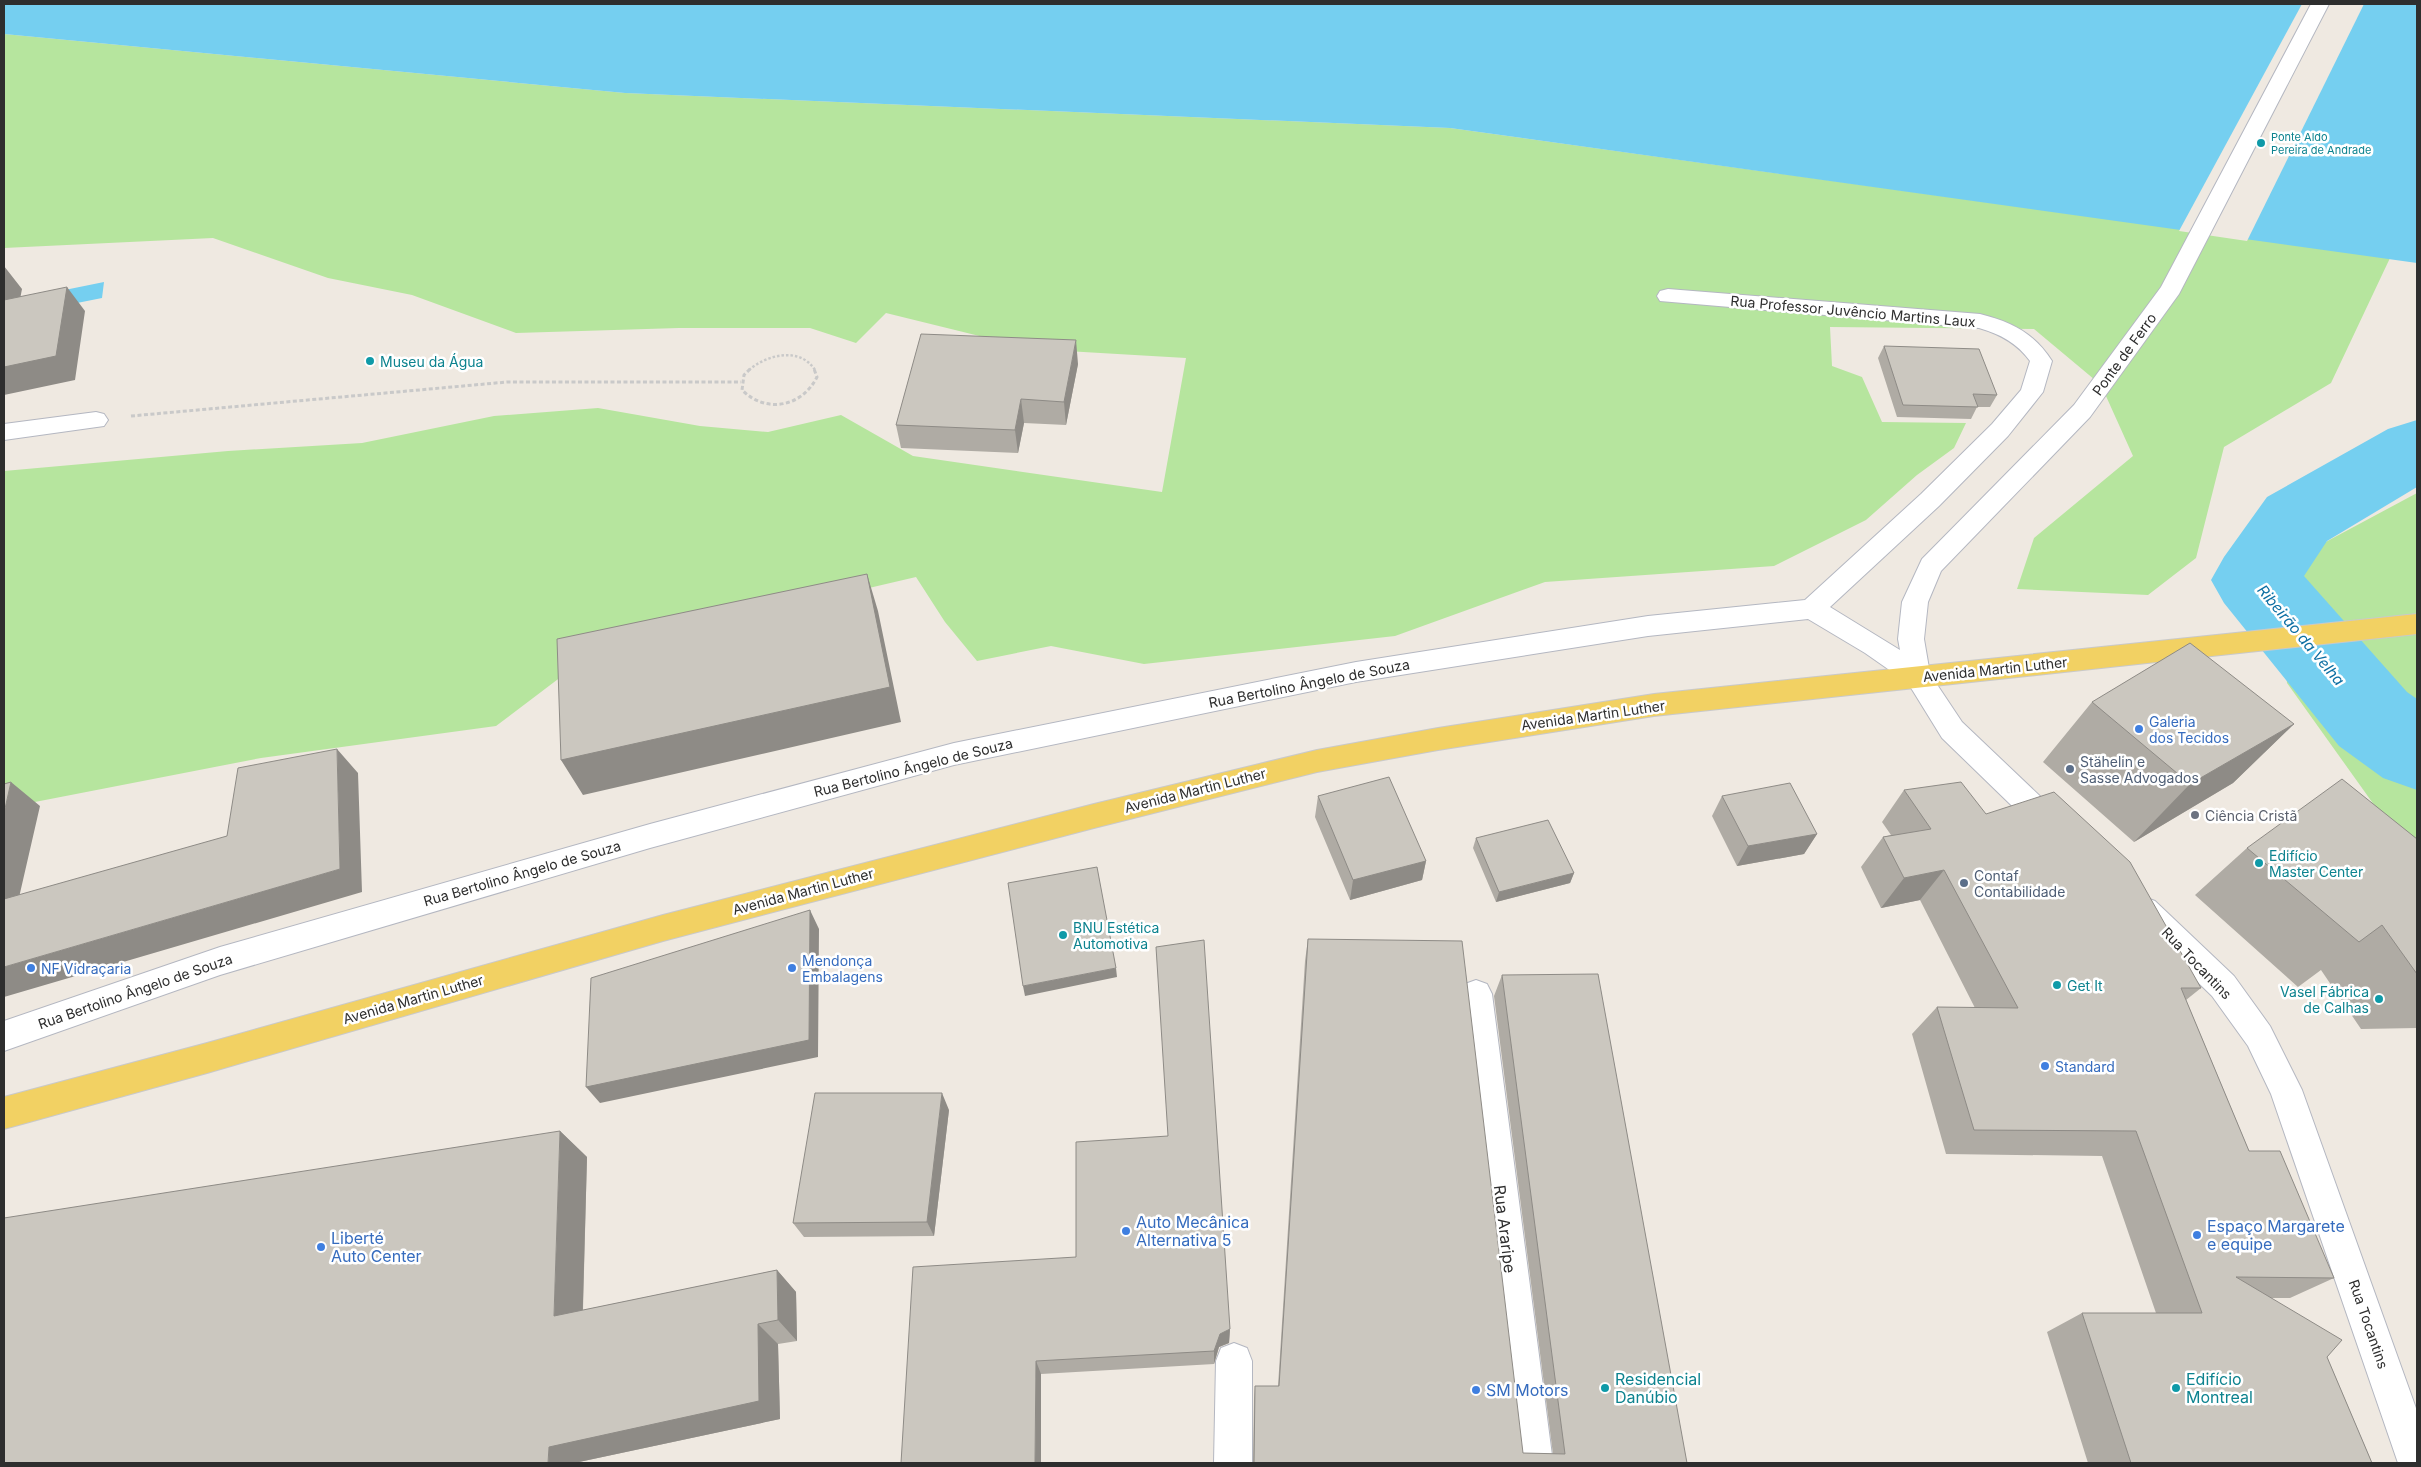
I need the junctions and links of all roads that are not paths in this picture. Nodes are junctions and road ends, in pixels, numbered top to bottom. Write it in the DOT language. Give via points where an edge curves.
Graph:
graph roads {
  1 [pos="2320,4"];
  2 [pos="1668,296"];
  3 [pos="96,420"];
  4 [pos="4,432"];
  5 [pos="1812,609"];
  6 [pos="2417,624"];
  7 [pos="1917,676"];
  8 [pos="2072,844"];
  9 [pos="2122,889"];
  10 [pos="1476,994"];
  11 [pos="4,1036"];
  12 [pos="4,1113"];
  13 [pos="1234,1361"];
  14 [pos="1233,1463"];
  15 [pos="1534,1463"];
  16 [pos="2417,1463"];
  1 -- 7 [label="street, Ponte de Ferro" via="2170,289 2082,411 1931,566 1915,602 1911,639"];
  2 -- 5 [label="street, Rua Professor Juvêncio Martins Laux" via="1980,321 2010,330 2032,346 2041,361 2032,392 2000,430"];
  3 -- 4 [label="street"];
  5 -- 7 [label="street"];
  5 -- 11 [label="street, Rua Bertolino Ângelo de Souza" via="1648,626 1356,672 954,754 650,836 220,961"];
  6 -- 7 [label="main road, Avenida Martin Luther"];
  7 -- 8 [label="street" via="1952,730"];
  7 -- 12 [label="main road, Avenida Martin Luther" via="1654,705 1550,720 1264,773 662,928"];
  9 -- 16 [label="street, Rua Tocantins" via="2223,986 2258,1036 2286,1090"];
  10 -- 15 [label="street, Rua Araripe"];
  13 -- 14 [label="street"];
}
